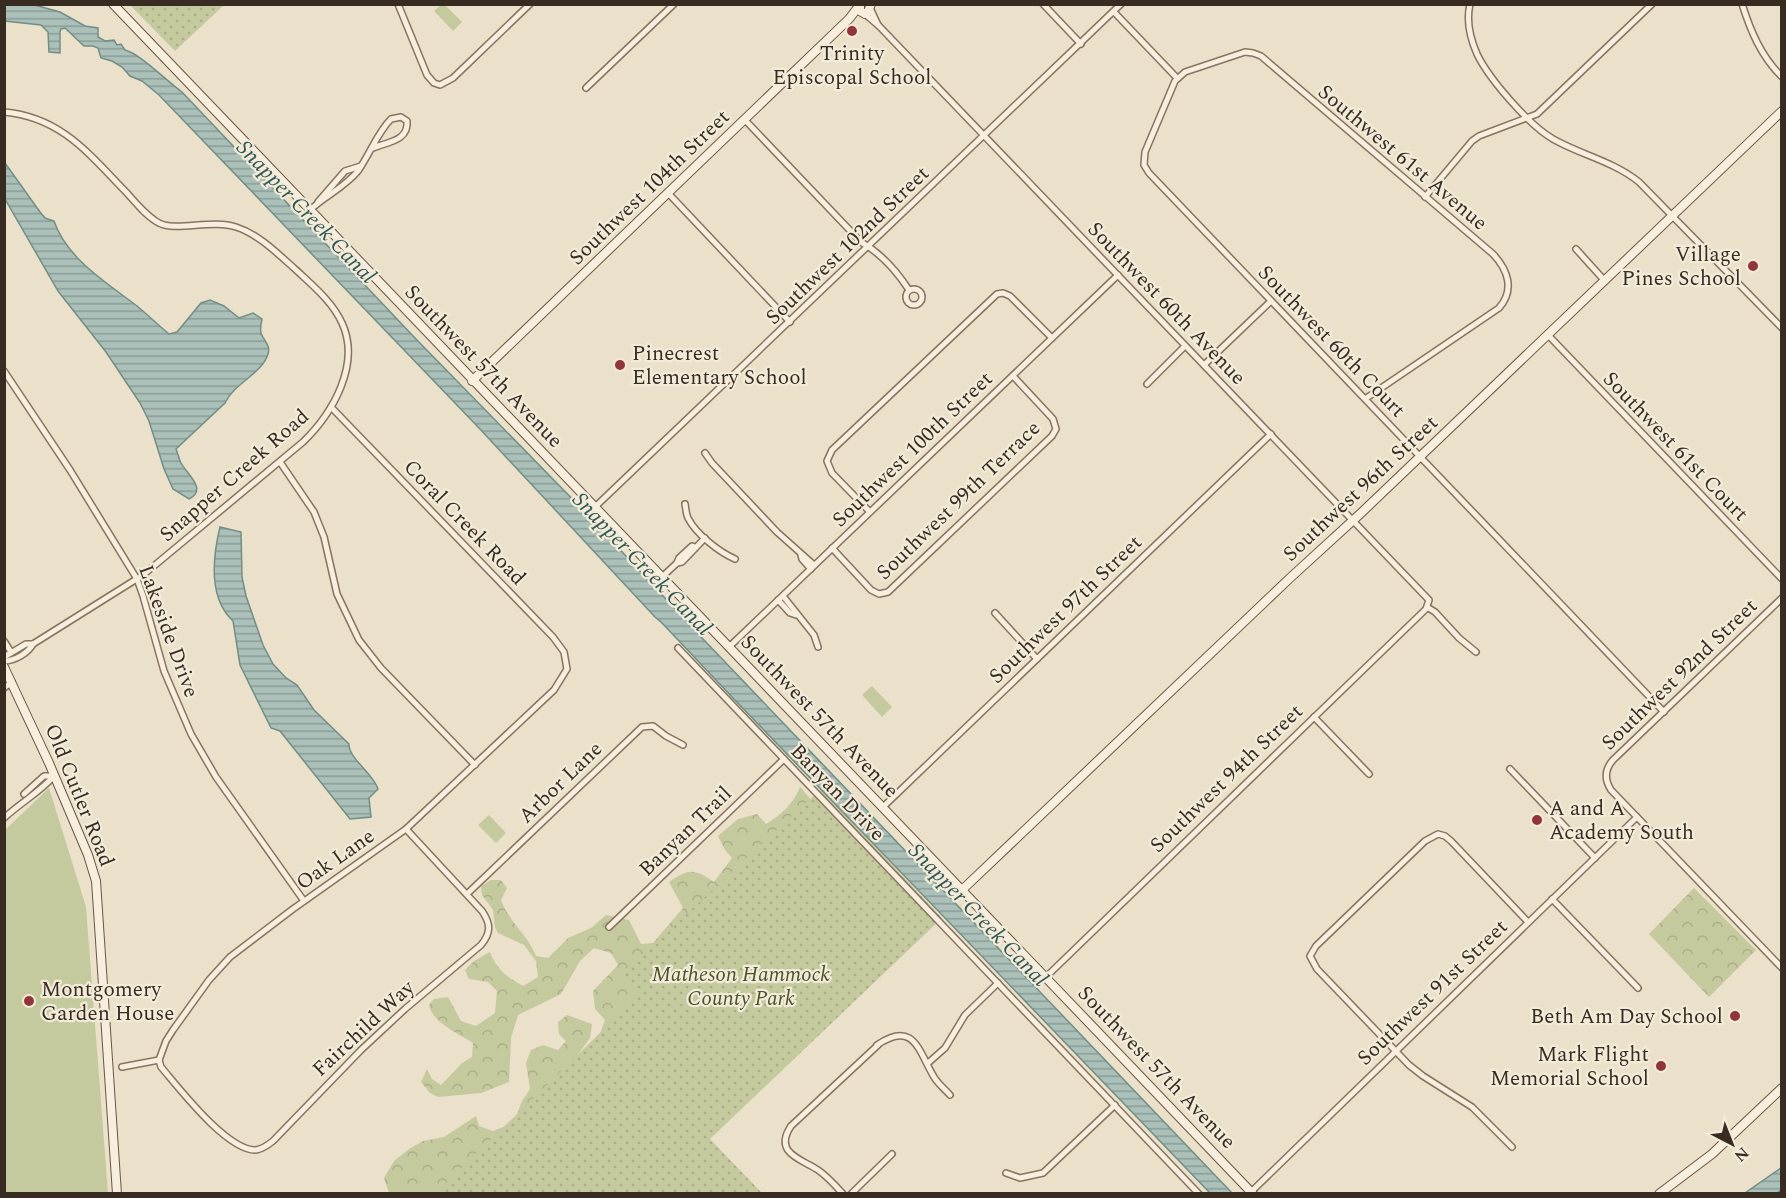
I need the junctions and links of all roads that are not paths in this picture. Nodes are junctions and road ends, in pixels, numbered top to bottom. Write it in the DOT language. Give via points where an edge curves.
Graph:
graph roads {
  1 [pos="113,4"];
  2 [pos="398,4"];
  3 [pos="530,4"];
  4 [pos="674,4"];
  5 [pos="1043,4"];
  6 [pos="1121,4"];
  7 [pos="1470,4"];
  8 [pos="1652,4"];
  9 [pos="1742,4"];
  10 [pos="864,8"];
  11 [pos="1114,12"];
  12 [pos="1081,44"];
  13 [pos="1782,77"];
  14 [pos="1178,78"];
  15 [pos="586,88"];
  16 [pos="1782,111"];
  17 [pos="4,112"];
  18 [pos="1528,118"];
  19 [pos="745,120"];
  20 [pos="985,135"];
  21 [pos="373,148"];
  22 [pos="668,193"];
  23 [pos="1425,197"];
  24 [pos="310,210"];
  25 [pos="1672,215"];
  26 [pos="868,247"];
  27 [pos="1576,249"];
  28 [pos="1118,275"];
  29 [pos="1604,280"];
  30 [pos="909,290"];
  31 [pos="1271,301"];
  32 [pos="790,322"];
  33 [pos="1782,328"];
  34 [pos="1548,335"];
  35 [pos="1052,338"];
  36 [pos="1185,346"];
  37 [pos="1204,365"];
  38 [pos="4,371"];
  39 [pos="1013,376"];
  40 [pos="472,381"];
  41 [pos="1147,384"];
  42 [pos="1365,399"];
  43 [pos="331,407"];
  44 [pos="1271,434"];
  45 [pos="705,453"];
  46 [pos="1420,456"];
  47 [pos="280,462"];
  48 [pos="685,504"];
  49 [pos="594,508"];
  50 [pos="870,512"];
  51 [pos="1353,520"];
  52 [pos="705,538"];
  53 [pos="832,548"];
  54 [pos="735,559"];
  55 [pos="813,567"];
  56 [pos="662,577"];
  57 [pos="137,579"];
  58 [pos="1782,579"];
  59 [pos="780,598"];
  60 [pos="1782,598"];
  61 [pos="1428,605"];
  62 [pos="995,613"];
  63 [pos="4,641"];
  64 [pos="33,644"];
  65 [pos="729,647"];
  66 [pos="818,647"];
  67 [pos="678,648"];
  68 [pos="11,652"];
  69 [pos="1476,652"];
  70 [pos="4,659"];
  71 [pos="1037,659"];
  72 [pos="567,665"];
  73 [pos="4,667"];
  74 [pos="12,682"];
  75 [pos="4,688"];
  76 [pos="1664,712"];
  77 [pos="1314,717"];
  78 [pos="683,745"];
  79 [pos="784,759"];
  80 [pos="474,765"];
  81 [pos="1510,769"];
  82 [pos="1369,774"];
  83 [pos="54,776"];
  84 [pos="883,807"];
  85 [pos="14,809"];
  86 [pos="1637,817"];
  87 [pos="4,818"];
  88 [pos="406,829"];
  89 [pos="1596,858"];
  90 [pos="962,890"];
  91 [pos="467,894"];
  92 [pos="1552,899"];
  93 [pos="304,901"];
  94 [pos="1528,922"];
  95 [pos="609,927"];
  96 [pos="1782,968"];
  97 [pos="1046,977"];
  98 [pos="998,983"];
  99 [pos="1638,988"];
  100 [pos="1396,1051"];
  101 [pos="159,1060"];
  102 [pos="928,1063"];
  103 [pos="122,1067"];
  104 [pos="1782,1088"];
  105 [pos="950,1095"];
  106 [pos="1115,1105"];
  107 [pos="1512,1147"];
  108 [pos="892,1154"];
  109 [pos="1006,1173"];
  110 [pos="1252,1193"];
  111 [pos="117,1194"];
  112 [pos="843,1194"];
  113 [pos="851,1194"];
  114 [pos="1199,1194"];
  115 [pos="1659,1194"];
  1 -- 24 [label="main road, Southwest 57th Avenue"];
  2 -- 3 [label="street" via="427,75 440,85 453,78"];
  4 -- 15 [label="street"];
  5 -- 12 [label="street"];
  6 -- 11 [label="street, Southwest 102nd Street"];
  7 -- 18 [label="street" via="1468,25 1478,54"];
  8 -- 18 [label="street" via="1537,114"];
  9 -- 13 [label="street" via="1759,47"];
  10 -- 19 [label="main road, Southwest 104th Street"];
  10 -- 20 [label="street, Southwest 60th Avenue"];
  11 -- 12 [label="street, Southwest 102nd Street"];
  11 -- 14 [label="street"];
  12 -- 20 [label="street, Southwest 102nd Street"];
  14 -- 23 [label="street, Southwest 61st Avenue" via="1231,56 1256,54"];
  14 -- 31 [label="street, Southwest 60th Court" via="1147,146 1144,165"];
  16 -- 25 [label="main road, Southwest 96th Street"];
  17 -- 43 [label="street, Snapper Creek Road" via="37,118 64,132 158,223 221,224 246,231 314,287 341,320 348,346 348,365"];
  18 -- 23 [label="street" via="1476,138"];
  18 -- 25 [label="street" via="1562,144 1622,169"];
  19 -- 22 [label="main road, Southwest 104th Street"];
  19 -- 26 [label="street"];
  20 -- 26 [label="street, Southwest 102nd Street"];
  20 -- 28 [label="street, Southwest 60th Avenue"];
  21 -- 21 [label="street" via="401,137 407,121 391,118"];
  21 -- 24 [label="street" via="350,179"];
  22 -- 32 [label="street"];
  22 -- 40 [label="main road, Southwest 104th Street"];
  23 -- 42 [label="street, Southwest 61st Avenue" via="1501,263 1508,278 1507,294 1494,312"];
  24 -- 40 [label="main road, Southwest 57th Avenue"];
  25 -- 29 [label="main road, Southwest 96th Street"];
  25 -- 33 [label="street"];
  26 -- 30 [label="street" via="886,260"];
  26 -- 32 [label="street, Southwest 102nd Street"];
  27 -- 29 [label="street"];
  28 -- 35 [label="street, Southwest 100th Street"];
  28 -- 36 [label="street, Southwest 60th Avenue"];
  29 -- 34 [label="main road, Southwest 96th Street"];
  31 -- 37 [label="street"];
  31 -- 42 [label="street, Southwest 60th Court"];
  32 -- 49 [label="street, Southwest 102nd Street"];
  34 -- 46 [label="main road, Southwest 96th Street"];
  34 -- 58 [label="street, Southwest 61st Court"];
  35 -- 39 [label="street, Southwest 100th Street"];
  35 -- 50 [label="street" via="1010,296 1003,293 992,298 841,442 827,461 832,472"];
  36 -- 37 [label="street, Southwest 60th Avenue"];
  36 -- 41 [label="street"];
  37 -- 44 [label="street, Southwest 60th Avenue"];
  38 -- 57 [label="street, Lakeside Drive"];
  39 -- 50 [label="street, Southwest 100th Street"];
  39 -- 53 [label="street, Southwest 99th Terrace" via="1052,417 1056,426 1052,436 891,590 879,594 871,590"];
  40 -- 49 [label="main road, Southwest 57th Avenue"];
  42 -- 46 [label="street, Southwest 60th Court"];
  43 -- 47 [label="street, Snapper Creek Road" via="311,434"];
  43 -- 72 [label="street, Coral Creek Road" via="553,637 564,652"];
  44 -- 51 [label="street, Southwest 60th Avenue"];
  44 -- 71 [label="street, Southwest 97th Street"];
  45 -- 55 [label="street"];
  46 -- 51 [label="main road, Southwest 96th Street"];
  46 -- 76 [label="street, Southwest 60th Court"];
  47 -- 57 [label="street, Snapper Creek Road"];
  47 -- 80 [label="street" via="314,512 337,594 359,640"];
  48 -- 52 [label="street" via="688,519"];
  49 -- 56 [label="main road, Southwest 57th Avenue"];
  50 -- 53 [label="street, Southwest 100th Street"];
  51 -- 61 [label="street, Southwest 60th Avenue" via="1427,597"];
  51 -- 90 [label="main road, Southwest 96th Street"];
  52 -- 54 [label="street"];
  52 -- 56 [label="street"];
  53 -- 55 [label="street, Southwest 100th Street"];
  55 -- 59 [label="street, Southwest 100th Street"];
  56 -- 65 [label="main road, Southwest 57th Avenue"];
  57 -- 64 [label="street, Snapper Creek Road"];
  57 -- 93 [label="street, Lakeside Drive" via="167,680 191,734 216,777"];
  59 -- 65 [label="street, Southwest 100th Street"];
  59 -- 66 [label="street" via="814,635"];
  60 -- 76 [label="street, Southwest 92nd Street"];
  61 -- 69 [label="street, Southwest 60th Avenue"];
  61 -- 77 [label="street, Southwest 94th Street"];
  62 -- 71 [label="street"];
  63 -- 68 [label="street"];
  64 -- 68 [label="street, Snapper Creek Road"];
  64 -- 70 [label="street, Snapper Creek Road" via="11,661"];
  65 -- 84 [label="main road, Southwest 57th Avenue"];
  67 -- 79 [label="street, Banyan Drive"];
  68 -- 70 [label="street, Snapper Creek Road"];
  71 -- 84 [label="street, Southwest 97th Street"];
  72 -- 80 [label="street, Oak Lane" via="554,690"];
  73 -- 74 [label="main road, Old Cutler Road"];
  74 -- 75 [label="street"];
  74 -- 83 [label="main road, Old Cutler Road"];
  76 -- 86 [label="street, Southwest 92nd Street" via="1608,768 1609,786"];
  77 -- 82 [label="street"];
  77 -- 97 [label="street, Southwest 94th Street"];
  78 -- 91 [label="street, Arbor Lane" via="653,726 642,727"];
  79 -- 95 [label="street, Banyan Trail"];
  79 -- 98 [label="street, Banyan Drive"];
  80 -- 88 [label="street, Oak Lane"];
  81 -- 89 [label="street"];
  83 -- 85 [label="street"];
  83 -- 85 [label="street" via="44,776 19,799"];
  83 -- 111 [label="main road, Old Cutler Road" via="96,882"];
  84 -- 90 [label="main road, Southwest 57th Avenue"];
  85 -- 87 [label="street"];
  86 -- 89 [label="street, Southwest 91st Street"];
  86 -- 96 [label="street"];
  88 -- 91 [label="street"];
  88 -- 93 [label="street, Oak Lane"];
  89 -- 92 [label="street, Southwest 91st Street"];
  90 -- 97 [label="main road, Southwest 57th Avenue"];
  91 -- 101 [label="street, Fairchild Way" via="485,914 490,929 481,945 361,1050 273,1141 257,1150 239,1144 211,1123"];
  92 -- 94 [label="street, Southwest 91st Street"];
  92 -- 99 [label="street"];
  93 -- 101 [label="street, Oak Lane" via="218,969 173,1030"];
  94 -- 100 [label="street, Southwest 91st Street"];
  94 -- 100 [label="street" via="1451,841 1438,834 1425,841 1316,946 1310,956 1317,969"];
  97 -- 110 [label="main road, Southwest 57th Avenue"];
  98 -- 102 [label="street" via="964,1015 945,1048"];
  98 -- 106 [label="street, Banyan Drive"];
  100 -- 107 [label="street" via="1418,1073 1472,1107"];
  100 -- 110 [label="street, Southwest 91st Street"];
  101 -- 103 [label="street"];
  102 -- 105 [label="street" via="936,1080"];
  102 -- 112 [label="street" via="918,1044 895,1035 867,1053 791,1126 786,1144 794,1158 826,1176"];
  104 -- 115 [label="main road" via="1713,1154"];
  106 -- 109 [label="street" via="1042,1173 1020,1178"];
  106 -- 114 [label="street, Banyan Drive"];
  108 -- 113 [label="street"];
}
